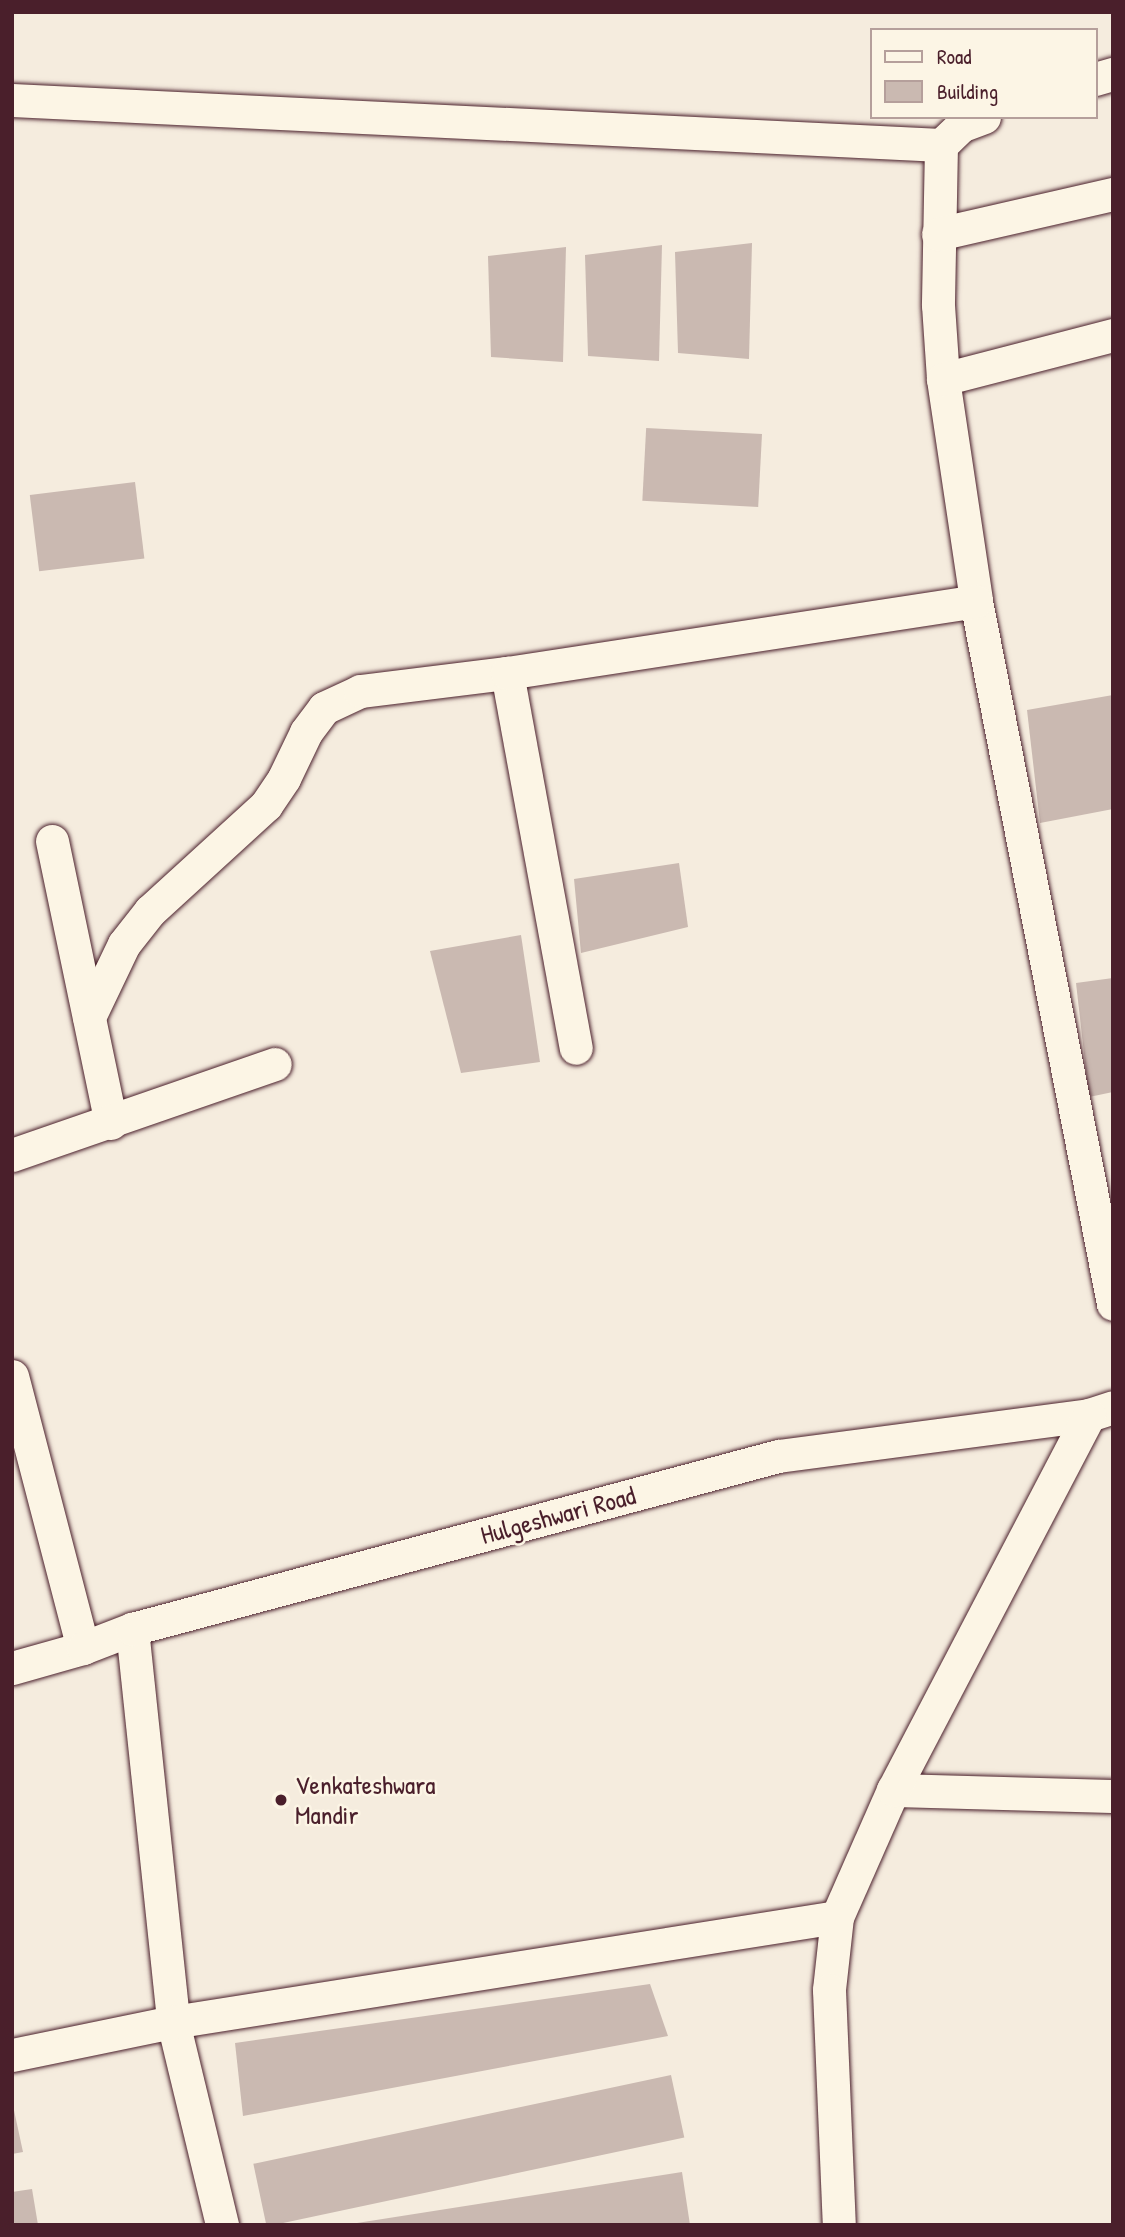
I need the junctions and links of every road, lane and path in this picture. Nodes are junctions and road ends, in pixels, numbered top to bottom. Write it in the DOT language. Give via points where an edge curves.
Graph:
graph roads {
  1 [pos="12,100"];
  2 [pos="979,119"];
  3 [pos="940,145"];
  4 [pos="1113,194"];
  5 [pos="938,234"];
  6 [pos="1113,335"];
  7 [pos="943,379"];
  8 [pos="976,601"];
  9 [pos="508,673"];
  10 [pos="52,841"];
  11 [pos="89,1017"];
  12 [pos="576,1048"];
  13 [pos="275,1064"];
  14 [pos="111,1123"];
  15 [pos="12,1155"];
  16 [pos="1113,1304"];
  17 [pos="12,1376"];
  18 [pos="1101,1411"];
  19 [pos="132,1629"];
  20 [pos="83,1648"];
  21 [pos="12,1668"];
  22 [pos="893,1790"];
  23 [pos="1113,1796"];
  24 [pos="837,1917"];
  25 [pos="173,2022"];
  26 [pos="12,2055"];
  27 [pos="222,2225"];
  28 [pos="839,2225"];
  1 -- 3 [label="street"];
  2 -- 3 [label="street" via="961,126"];
  3 -- 5 [label="street"];
  4 -- 5 [label="street"];
  5 -- 7 [label="street"];
  6 -- 7 [label="street"];
  7 -- 8 [label="street"];
  8 -- 9 [label="street"];
  8 -- 16 [label="street"];
  9 -- 11 [label="street" via="360,691 324,708 266,805 150,911 124,944"];
  9 -- 12 [label="street"];
  10 -- 11 [label="street"];
  11 -- 14 [label="street"];
  13 -- 14 [label="street"];
  14 -- 15 [label="street"];
  17 -- 20 [label="street"];
  18 -- 19 [label="street, Hulgeshwari Road" via="778,1456"];
  18 -- 22 [label="street"];
  19 -- 20 [label="street, Hulgeshwari Road"];
  19 -- 25 [label="street"];
  20 -- 21 [label="street, Hulgeshwari Road"];
  22 -- 23 [label="street"];
  22 -- 24 [label="street"];
  24 -- 25 [label="street"];
  24 -- 28 [label="street" via="829,1990"];
  25 -- 26 [label="street"];
  25 -- 27 [label="street"];
}
